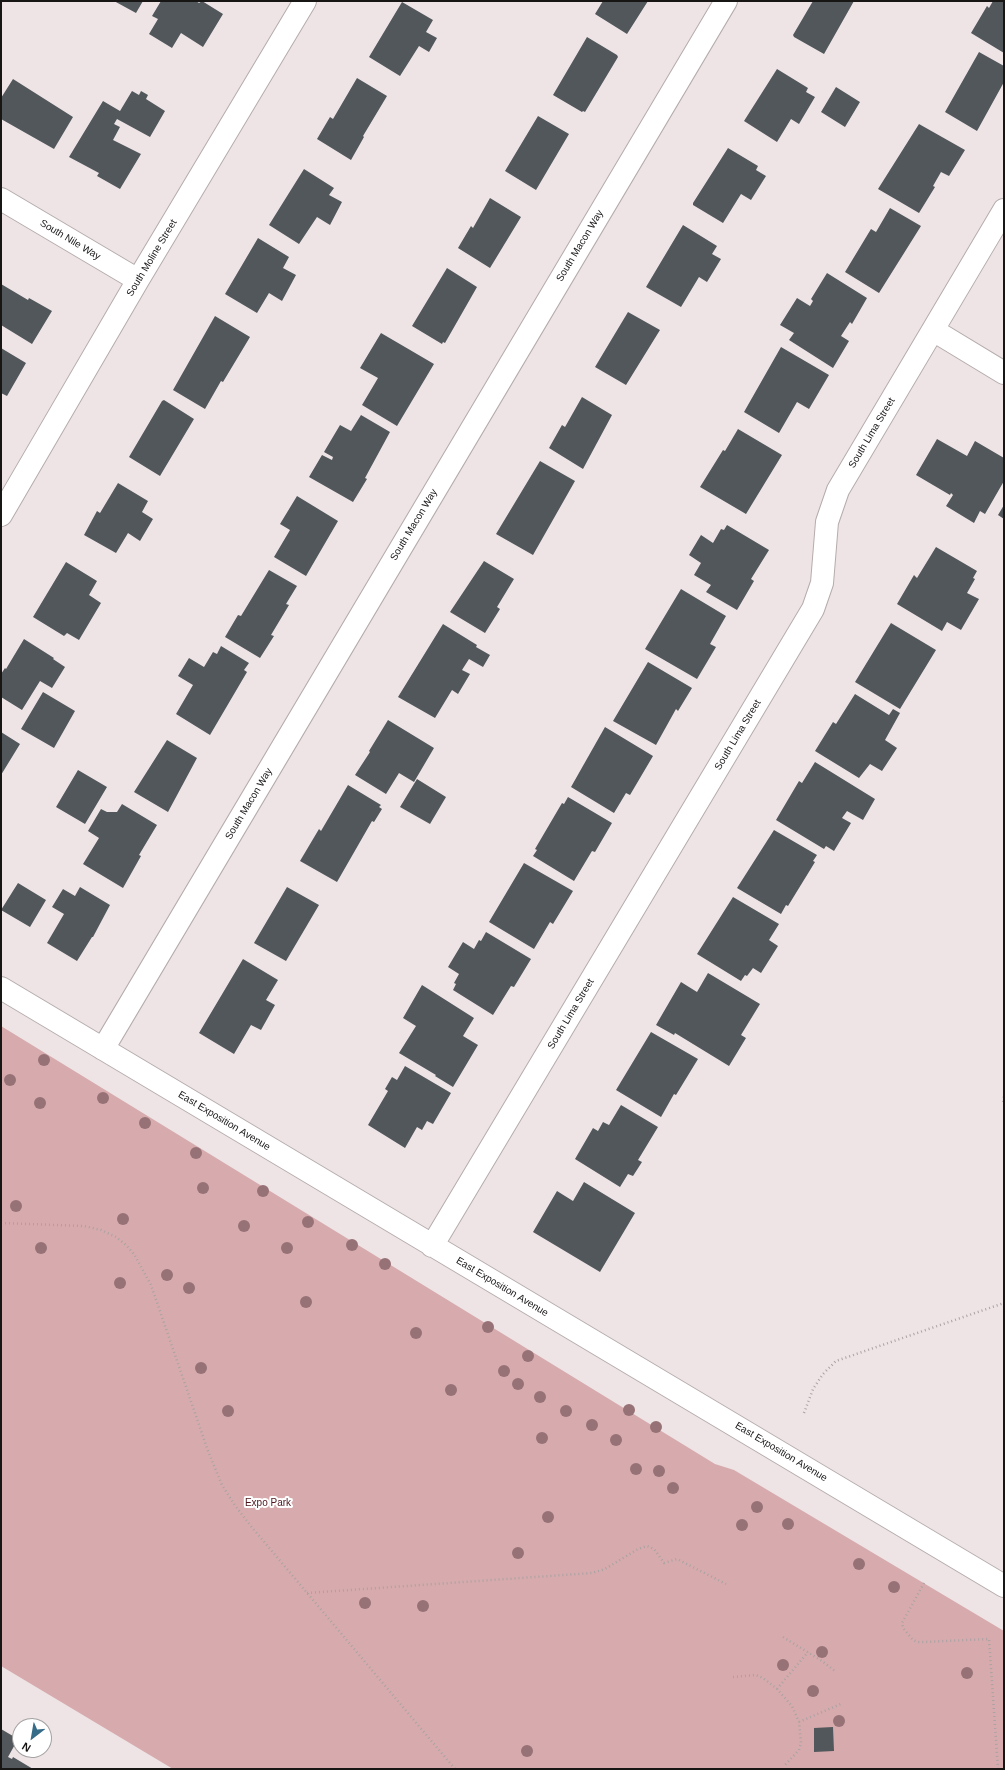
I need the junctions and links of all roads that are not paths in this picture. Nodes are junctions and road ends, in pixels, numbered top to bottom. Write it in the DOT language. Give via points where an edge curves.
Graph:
graph roads {
  1 [pos="305,1"];
  2 [pos="726,1"];
  3 [pos="1,199"];
  4 [pos="1004,210"];
  5 [pos="138,280"];
  6 [pos="933,330"];
  7 [pos="1004,373"];
  8 [pos="1,515"];
  9 [pos="1,988"];
  10 [pos="103,1049"];
  11 [pos="432,1246"];
  12 [pos="1004,1586"];
  1 -- 5 [label="street, South Moline Street"];
  2 -- 10 [label="street, South Macon Way"];
  3 -- 5 [label="street, South Nile Way"];
  4 -- 6 [label="street, South Lima Street"];
  5 -- 8 [label="street, South Moline Street"];
  6 -- 7 [label="street"];
  6 -- 11 [label="street, South Lima Street" via="838,490 827,522 822,583 813,609"];
  9 -- 10 [label="street, East Exposition Avenue"];
  10 -- 11 [label="street, East Exposition Avenue"];
  11 -- 12 [label="street, East Exposition Avenue"];
}
